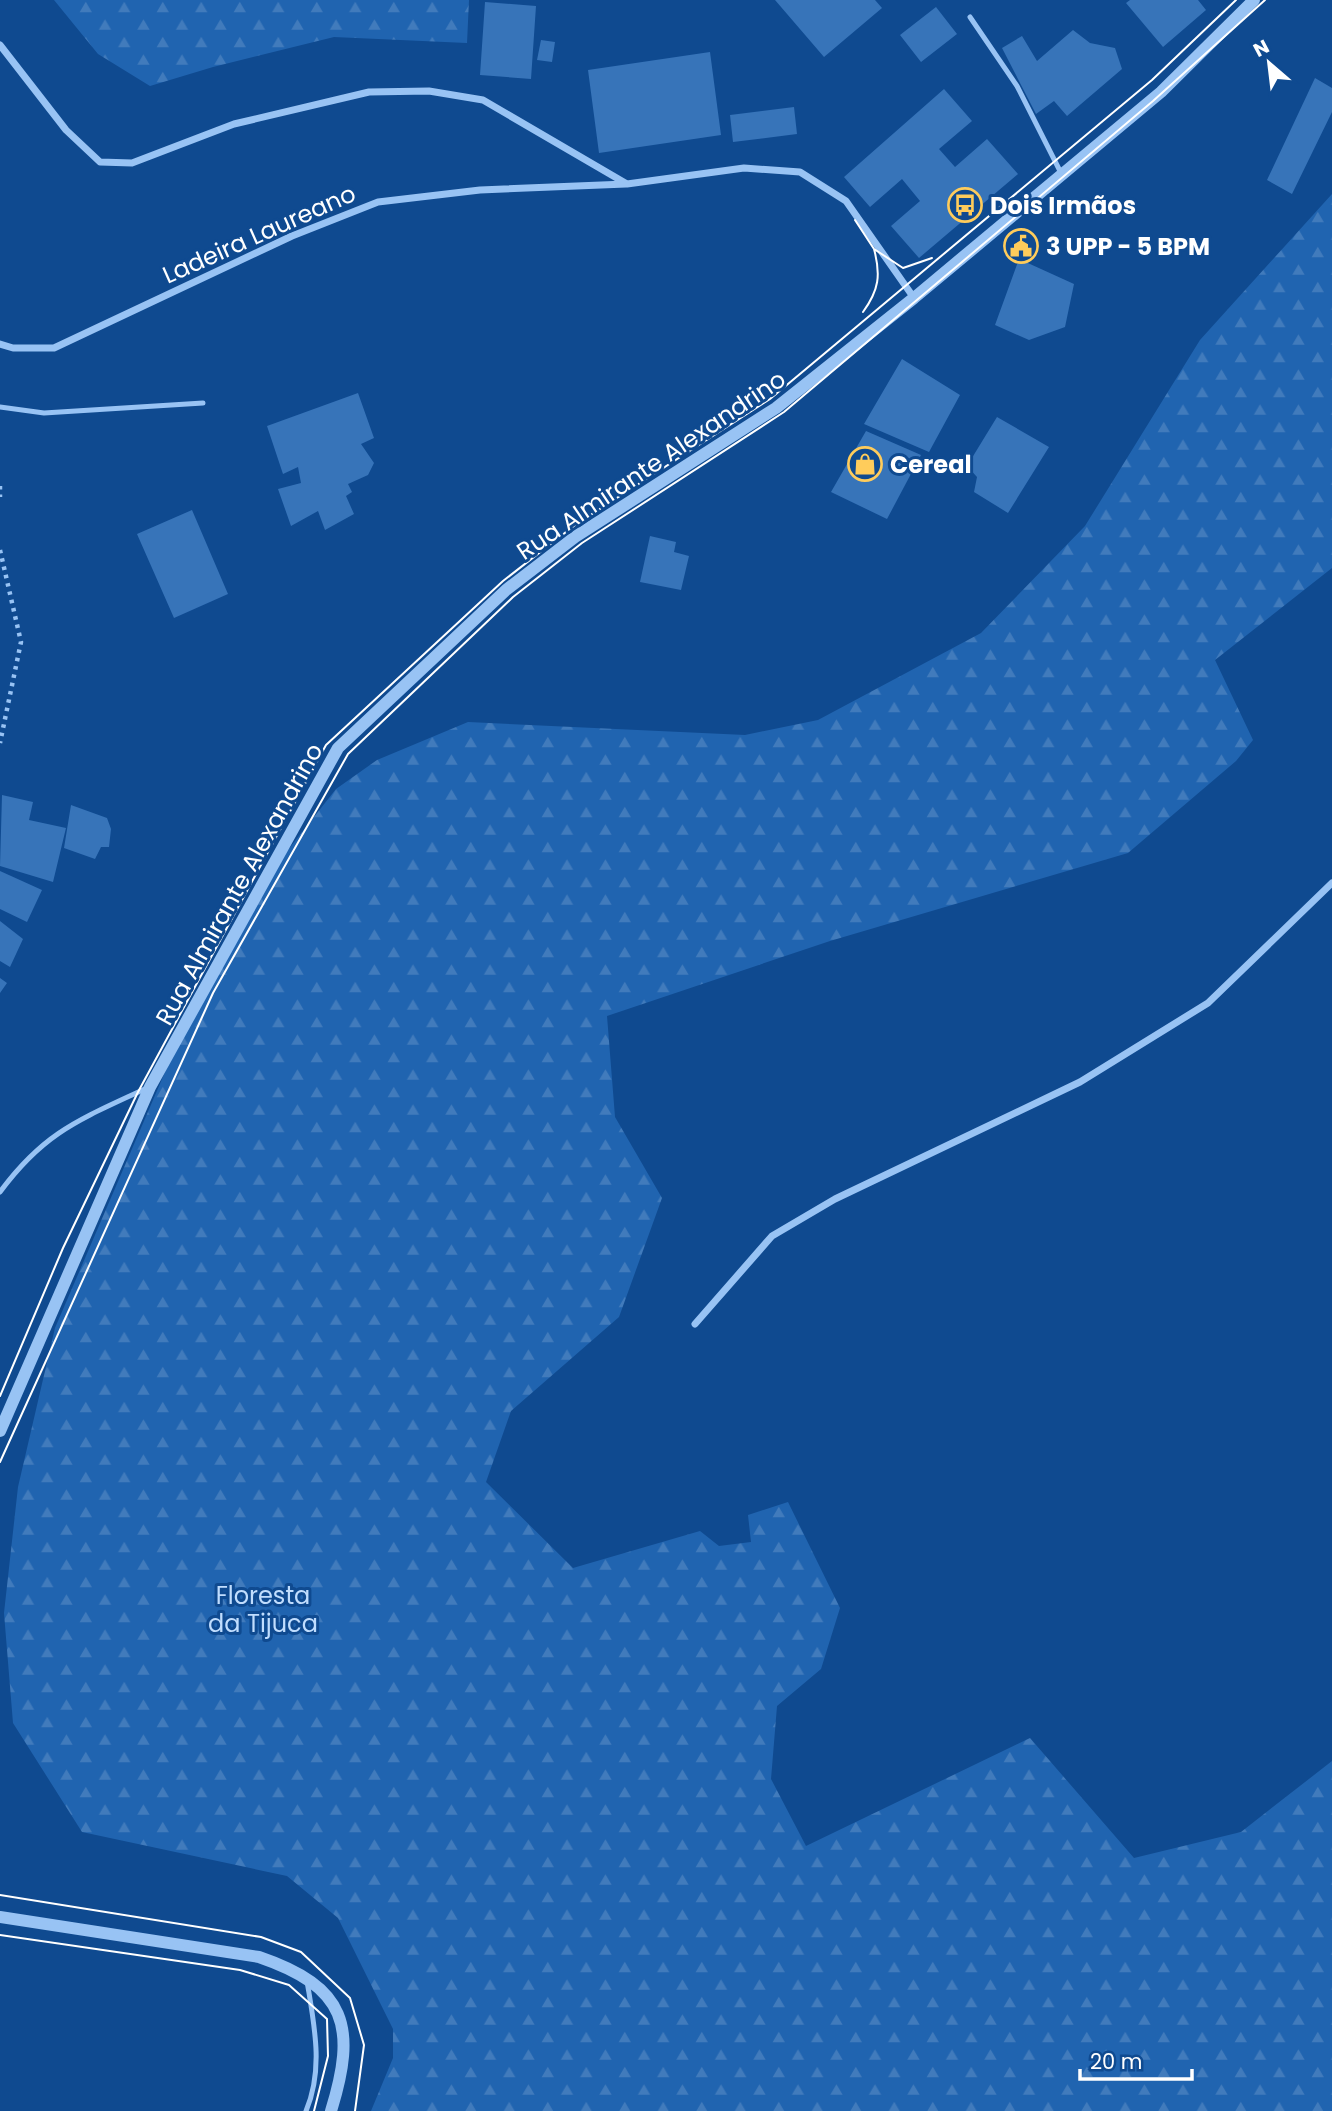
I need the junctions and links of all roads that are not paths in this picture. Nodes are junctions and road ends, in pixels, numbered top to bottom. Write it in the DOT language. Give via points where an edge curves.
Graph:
graph roads {
  1 [pos="1254,0"];
  2 [pos="970,17"];
  3 [pos="0,45"];
  4 [pos="1062,176"];
  5 [pos="627,184"];
  6 [pos="914,299"];
  7 [pos="0,344"];
  8 [pos="203,403"];
  9 [pos="0,407"];
  10 [pos="1332,883"];
  11 [pos="150,1087"];
  12 [pos="0,1192"];
  13 [pos="695,1324"];
  14 [pos="0,1431"];
  15 [pos="0,1917"];
  16 [pos="307,1981"];
  17 [pos="306,2111"];
  18 [pos="331,2111"];
  1 -- 4 [label="street, Rua Almirante Alexandrino" via="1161,92"];
  2 -- 4 [label="lane" via="1017,86"];
  3 -- 5 [label="street" via="66,130 100,162 132,163 234,124 369,92 429,91 483,100"];
  4 -- 6 [label="street, Rua Almirante Alexandrino"];
  5 -- 6 [label="street, Ladeira Laureano" via="744,168 800,172 846,201"];
  5 -- 7 [label="street, Ladeira Laureano" via="480,190 378,201 292,236 54,348"];
  6 -- 11 [label="street, Rua Almirante Alexandrino" via="776,408 575,537 516,583 338,748"];
  8 -- 9 [label="lane" via="44,413"];
  10 -- 13 [label="street" via="1208,1003 1080,1082 835,1199 772,1236"];
  11 -- 12 [label="lane" via="47,1139"];
  11 -- 14 [label="street, Rua Almirante Alexandrino"];
  15 -- 16 [label="street" via="260,1957 293,1969"];
  16 -- 17 [label="lane" via="318,2038"];
  16 -- 18 [label="street" via="338,2007 345,2046"];
}
